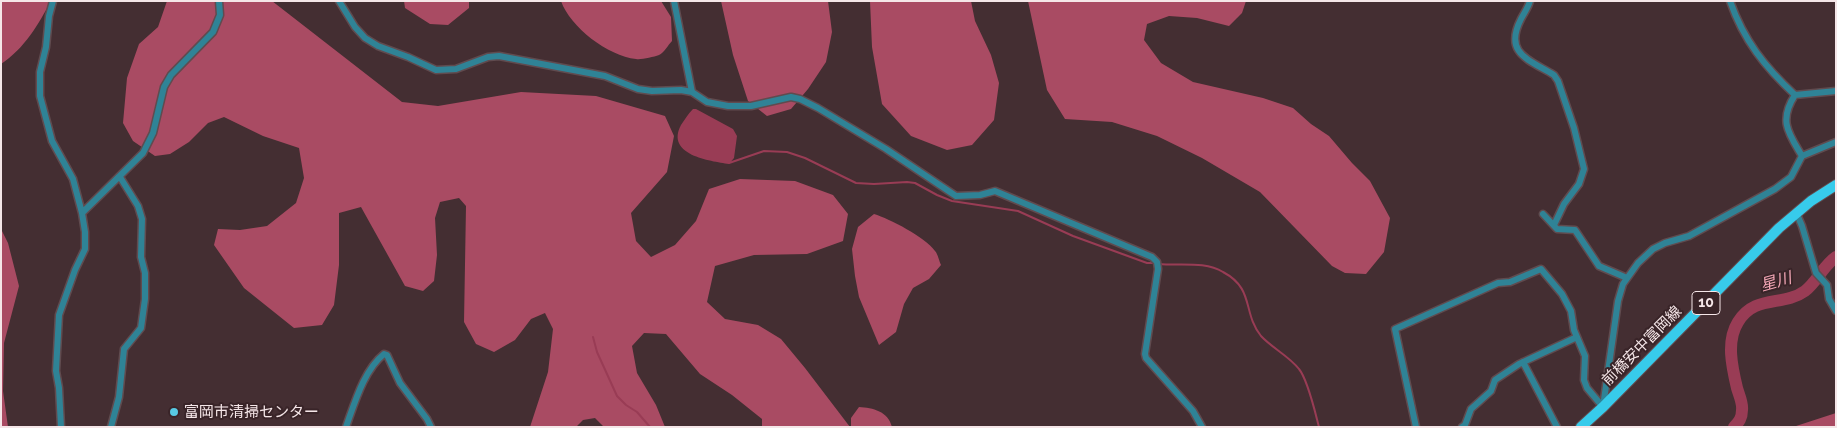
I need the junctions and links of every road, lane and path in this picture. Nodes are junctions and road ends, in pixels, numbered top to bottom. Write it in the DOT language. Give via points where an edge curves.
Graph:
graph roads {
  1 [pos="53,1"];
  2 [pos="219,1"];
  3 [pos="339,1"];
  4 [pos="674,1"];
  5 [pos="1530,1"];
  6 [pos="1730,1"];
  7 [pos="1836,91"];
  8 [pos="692,92"];
  9 [pos="1795,96"];
  10 [pos="1836,142"];
  11 [pos="1802,156"];
  12 [pos="120,177"];
  13 [pos="1836,185"];
  14 [pos="1796,212"];
  15 [pos="82,213"];
  16 [pos="1543,214"];
  17 [pos="1554,225"];
  18 [pos="1626,278"];
  19 [pos="1836,311"];
  20 [pos="1577,337"];
  21 [pos="1523,362"];
  22 [pos="1603,407"];
  23 [pos="61,427"];
  24 [pos="112,427"];
  25 [pos="346,427"];
  26 [pos="431,427"];
  27 [pos="1202,427"];
  28 [pos="1416,427"];
  29 [pos="1462,427"];
  30 [pos="1557,427"];
  31 [pos="1581,427"];
  1 -- 15 [label="street" via="40,72 40,96 52,141 73,179"];
  2 -- 12 [label="street" via="220,15 213,32 171,75 164,87 152,133 143,153"];
  3 -- 8 [label="street" via="365,38 436,70 456,69 499,56 605,76 638,89"];
  4 -- 8 [label="street"];
  5 -- 17 [label="street" via="1520,20 1515,43 1518,52 1558,82 1584,169 1579,184"];
  6 -- 9 [label="street" via="1747,41 1763,64"];
  7 -- 9 [label="street"];
  8 -- 27 [label="street" via="707,102 728,106 751,106 791,97 800,99 886,149 956,196 995,191 1152,257 1158,269 1146,358 1193,411"];
  9 -- 11 [label="street" via="1789,104 1786,128"];
  10 -- 11 [label="street"];
  11 -- 18 [label="street" via="1791,177 1775,189 1689,236 1653,249"];
  12 -- 15 [label="street"];
  12 -- 24 [label="street" via="142,219 141,257 145,273 141,328 124,349"];
  13 -- 14 [label="main road, 前橋安中富岡線 / 10"];
  14 -- 19 [label="street" via="1816,273 1827,285 1828,300"];
  14 -- 22 [label="main road, 前橋安中富岡線 / 10"];
  15 -- 23 [label="street" via="85,249 59,315 56,371"];
  16 -- 17 [label="street"];
  17 -- 18 [label="street" via="1557,229 1575,230 1599,266"];
  18 -- 22 [label="street" via="1618,301"];
  20 -- 21 [label="street"];
  20 -- 22 [label="street" via="1585,356 1584,380"];
  20 -- 28 [label="street" via="1571,312 1562,294 1541,269 1510,282 1498,283 1395,329"];
  21 -- 29 [label="street" via="1495,380 1491,391 1471,409"];
  21 -- 30 [label="street"];
  22 -- 31 [label="main road, 前橋安中富岡線 / 10"];
  25 -- 26 [label="street" via="366,379 384,354"];
}
